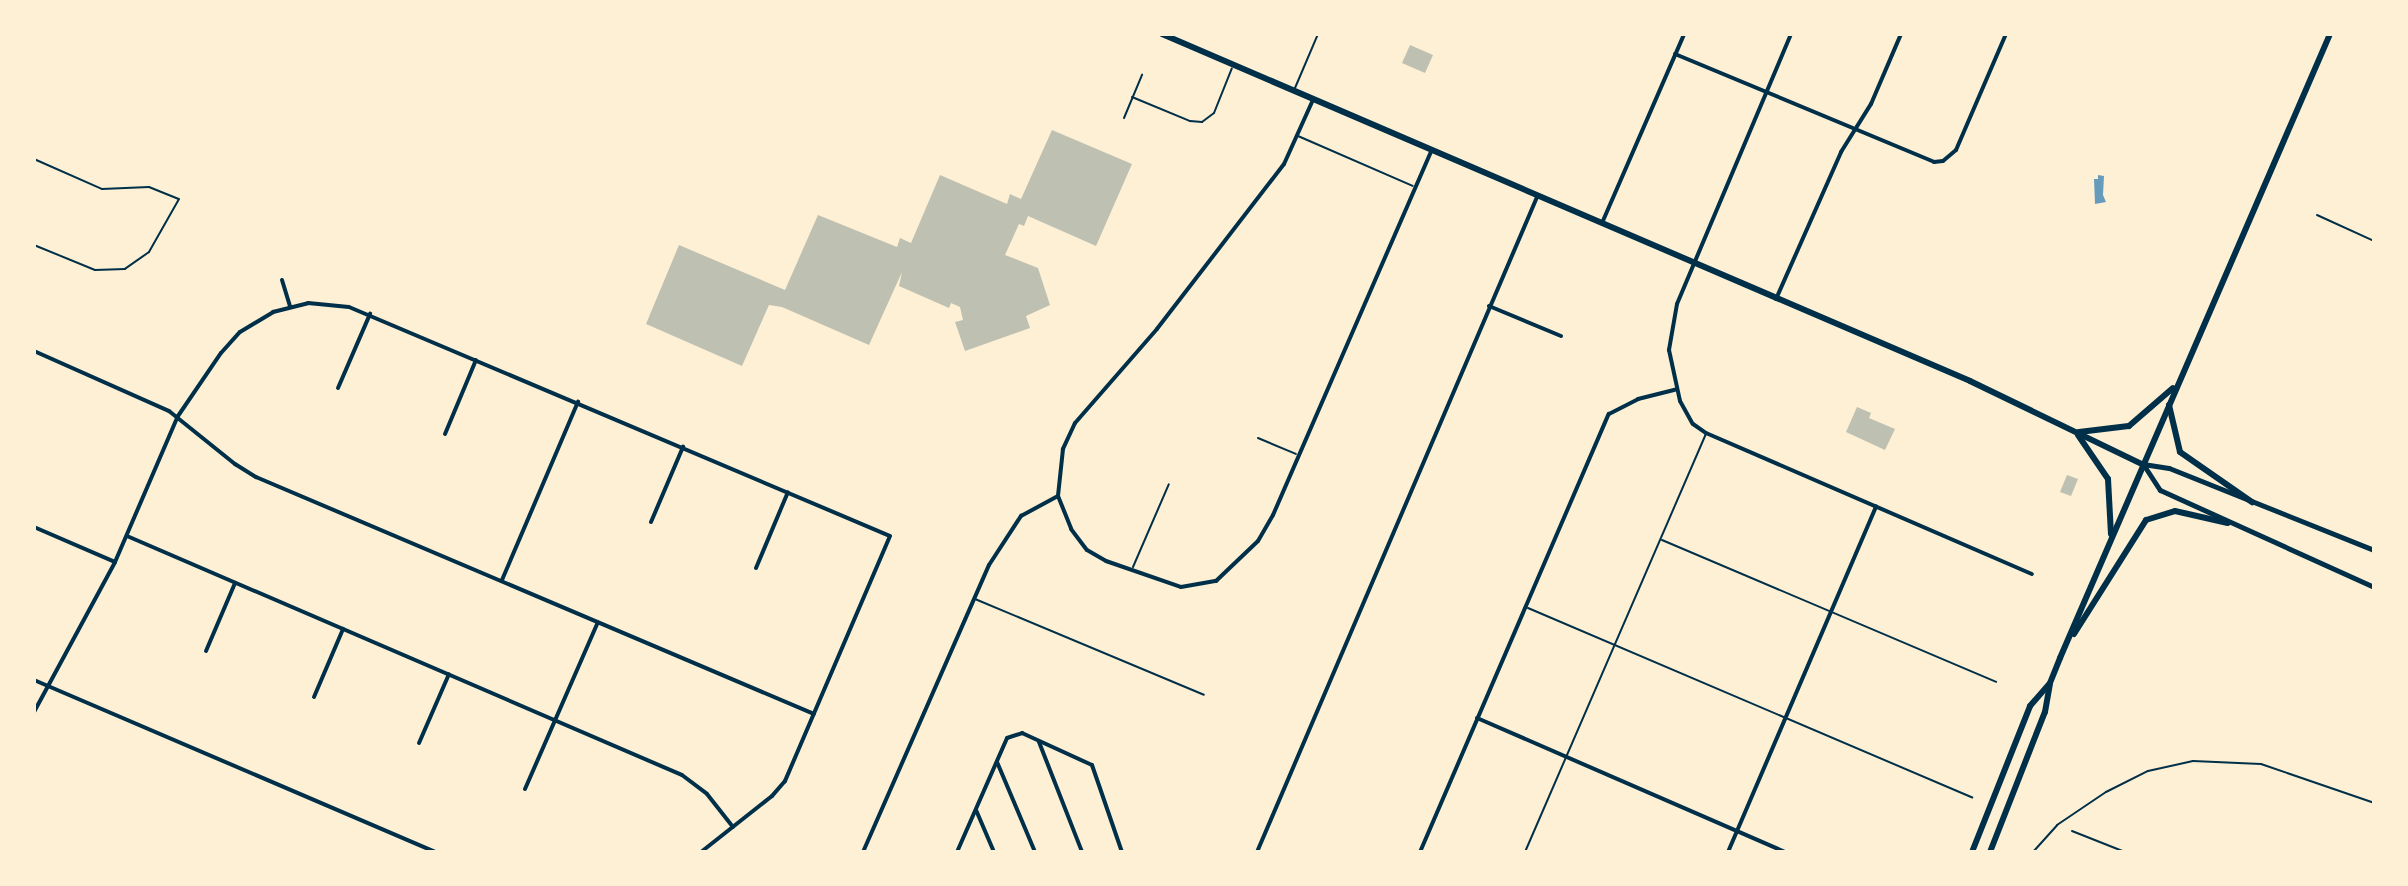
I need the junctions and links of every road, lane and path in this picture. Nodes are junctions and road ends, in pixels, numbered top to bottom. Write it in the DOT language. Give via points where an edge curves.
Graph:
graph roads {
  1 [pos="1162,34"];
  2 [pos="1318,34"];
  3 [pos="1684,34"];
  4 [pos="1791,34"];
  5 [pos="1901,34"];
  6 [pos="2006,34"];
  7 [pos="2330,34"];
  8 [pos="1675,54"];
  9 [pos="1233,65"];
  10 [pos="1142,75"];
  11 [pos="1293,92"];
  12 [pos="1766,93"];
  13 [pos="1132,97"];
  14 [pos="1312,102"];
  15 [pos="1124,118"];
  16 [pos="1856,132"];
  17 [pos="1298,136"];
  18 [pos="1431,151"];
  19 [pos="34,159"];
  20 [pos="1413,186"];
  21 [pos="1537,197"];
  22 [pos="2317,215"];
  23 [pos="1601,225"];
  24 [pos="2374,241"];
  25 [pos="34,245"];
  26 [pos="1694,263"];
  27 [pos="282,280"];
  28 [pos="1776,300"];
  29 [pos="1489,305"];
  30 [pos="290,306"];
  31 [pos="370,314"];
  32 [pos="1561,336"];
  33 [pos="34,351"];
  34 [pos="476,360"];
  35 [pos="2176,385"];
  36 [pos="338,388"];
  37 [pos="1675,390"];
  38 [pos="578,402"];
  39 [pos="2168,402"];
  40 [pos="178,416"];
  41 [pos="2076,432"];
  42 [pos="1706,433"];
  43 [pos="445,434"];
  44 [pos="1258,438"];
  45 [pos="683,447"];
  46 [pos="1298,454"];
  47 [pos="2142,464"];
  48 [pos="1169,484"];
  49 [pos="788,492"];
  50 [pos="1058,496"];
  51 [pos="2252,502"];
  52 [pos="1876,506"];
  53 [pos="651,522"];
  54 [pos="2228,523"];
  55 [pos="34,527"];
  56 [pos="127,536"];
  57 [pos="1661,539"];
  58 [pos="2111,540"];
  59 [pos="2374,550"];
  60 [pos="115,562"];
  61 [pos="756,568"];
  62 [pos="1131,572"];
  63 [pos="2032,574"];
  64 [pos="501,581"];
  65 [pos="235,583"];
  66 [pos="2374,587"];
  67 [pos="974,598"];
  68 [pos="1525,607"];
  69 [pos="1829,611"];
  70 [pos="598,622"];
  71 [pos="343,629"];
  72 [pos="1616,645"];
  73 [pos="206,651"];
  74 [pos="2060,658"];
  75 [pos="449,674"];
  76 [pos="34,680"];
  77 [pos="1996,682"];
  78 [pos="2050,683"];
  79 [pos="46,685"];
  80 [pos="1204,695"];
  81 [pos="314,697"];
  82 [pos="34,712"];
  83 [pos="814,714"];
  84 [pos="1785,717"];
  85 [pos="1477,718"];
  86 [pos="556,720"];
  87 [pos="1039,741"];
  88 [pos="419,743"];
  89 [pos="1567,757"];
  90 [pos="997,761"];
  91 [pos="525,789"];
  92 [pos="1972,797"];
  93 [pos="2374,803"];
  94 [pos="976,809"];
  95 [pos="733,827"];
  96 [pos="2072,831"];
  97 [pos="1737,832"];
  98 [pos="436,852"];
  99 [pos="701,852"];
  100 [pos="863,852"];
  101 [pos="957,852"];
  102 [pos="994,852"];
  103 [pos="1035,852"];
  104 [pos="1082,852"];
  105 [pos="1122,852"];
  106 [pos="1257,852"];
  107 [pos="1420,852"];
  108 [pos="1525,852"];
  109 [pos="1728,852"];
  110 [pos="1785,852"];
  111 [pos="1972,852"];
  112 [pos="1990,852"];
  113 [pos="2033,852"];
  114 [pos="2125,852"];
  1 -- 9 [label="main road"];
  2 -- 11 [label="lane"];
  3 -- 8 [label="street"];
  4 -- 12 [label="street"];
  5 -- 16 [label="street"];
  6 -- 16 [label="street" via="1956,150 1943,161 1923,160"];
  7 -- 35 [label="main road"];
  8 -- 12 [label="street"];
  8 -- 23 [label="street"];
  9 -- 11 [label="main road"];
  9 -- 13 [label="lane" via="1214,113 1202,122"];
  10 -- 13 [label="lane"];
  11 -- 14 [label="main road"];
  12 -- 16 [label="street"];
  12 -- 26 [label="street"];
  13 -- 15 [label="lane"];
  14 -- 17 [label="street"];
  14 -- 18 [label="main road"];
  16 -- 28 [label="street" via="1841,152"];
  17 -- 20 [label="lane"];
  17 -- 50 [label="street" via="1284,164 1157,329 1075,423 1063,449"];
  18 -- 20 [label="street"];
  18 -- 21 [label="main road"];
  19 -- 25 [label="lane" via="102,189 149,187 179,199 149,252 125,269 95,270"];
  20 -- 46 [label="street"];
  21 -- 23 [label="main road"];
  21 -- 29 [label="street"];
  22 -- 24 [label="lane"];
  23 -- 26 [label="main road"];
  26 -- 28 [label="main road"];
  26 -- 37 [label="street" via="1671,332"];
  27 -- 30 [label="street"];
  28 -- 41 [label="main road"];
  29 -- 32 [label="street"];
  29 -- 106 [label="street"];
  30 -- 31 [label="street" via="333,304"];
  30 -- 40 [label="street" via="240,332"];
  31 -- 34 [label="street"];
  31 -- 36 [label="street"];
  33 -- 40 [label="street"];
  34 -- 38 [label="street"];
  34 -- 43 [label="street"];
  35 -- 39 [label="main road"];
  35 -- 41 [label="main road" via="2129,426"];
  37 -- 42 [label="street" via="1686,414"];
  37 -- 68 [label="street" via="1638,399 1609,414"];
  38 -- 45 [label="street"];
  38 -- 64 [label="street"];
  39 -- 47 [label="main road"];
  39 -- 51 [label="main road" via="2180,452"];
  40 -- 56 [label="street"];
  40 -- 64 [label="street" via="256,477"];
  41 -- 47 [label="main road"];
  41 -- 58 [label="main road" via="2108,479"];
  42 -- 52 [label="street"];
  42 -- 57 [label="lane"];
  44 -- 46 [label="lane"];
  45 -- 49 [label="street"];
  45 -- 53 [label="street"];
  46 -- 62 [label="street" via="1258,541 1220,578 1181,587"];
  47 -- 51 [label="main road" via="2169,468"];
  47 -- 54 [label="main road" via="2160,490"];
  47 -- 58 [label="main road"];
  48 -- 62 [label="lane"];
  49 -- 61 [label="street"];
  49 -- 83 [label="street" via="890,536"];
  50 -- 62 [label="street" via="1071,529 1087,550"];
  50 -- 67 [label="street" via="1015,524"];
  51 -- 59 [label="main road"];
  52 -- 63 [label="street"];
  52 -- 69 [label="street"];
  54 -- 66 [label="main road"];
  54 -- 74 [label="main road" via="2175,511 2146,520"];
  55 -- 60 [label="street"];
  56 -- 60 [label="street"];
  56 -- 65 [label="street"];
  57 -- 69 [label="lane"];
  57 -- 72 [label="lane"];
  58 -- 74 [label="main road"];
  60 -- 79 [label="street"];
  64 -- 70 [label="street"];
  65 -- 71 [label="street"];
  65 -- 73 [label="street"];
  67 -- 80 [label="lane"];
  67 -- 100 [label="street"];
  68 -- 72 [label="lane"];
  68 -- 85 [label="street"];
  69 -- 77 [label="lane"];
  69 -- 84 [label="street"];
  70 -- 83 [label="street"];
  70 -- 86 [label="street"];
  71 -- 75 [label="street"];
  71 -- 81 [label="street"];
  72 -- 84 [label="lane"];
  72 -- 89 [label="lane"];
  74 -- 78 [label="main road"];
  75 -- 86 [label="street"];
  75 -- 88 [label="street"];
  76 -- 79 [label="street"];
  78 -- 111 [label="main road" via="2030,706"];
  78 -- 112 [label="main road" via="2045,712"];
  79 -- 82 [label="street"];
  79 -- 98 [label="street"];
  83 -- 95 [label="street" via="785,781"];
  84 -- 92 [label="lane"];
  84 -- 97 [label="street"];
  85 -- 89 [label="street"];
  85 -- 107 [label="street"];
  86 -- 91 [label="street"];
  86 -- 95 [label="street" via="696,784"];
  87 -- 90 [label="street" via="1022,733 1007,738"];
  87 -- 104 [label="street"];
  87 -- 105 [label="street" via="1092,765"];
  89 -- 97 [label="street"];
  89 -- 108 [label="lane"];
  90 -- 94 [label="street"];
  90 -- 103 [label="street"];
  93 -- 113 [label="lane" via="2261,764 2193,761 2148,771 2111,789 2057,825"];
  94 -- 101 [label="street"];
  94 -- 102 [label="street"];
  95 -- 99 [label="street"];
  96 -- 114 [label="lane"];
  97 -- 109 [label="street"];
  97 -- 110 [label="street"];
}
